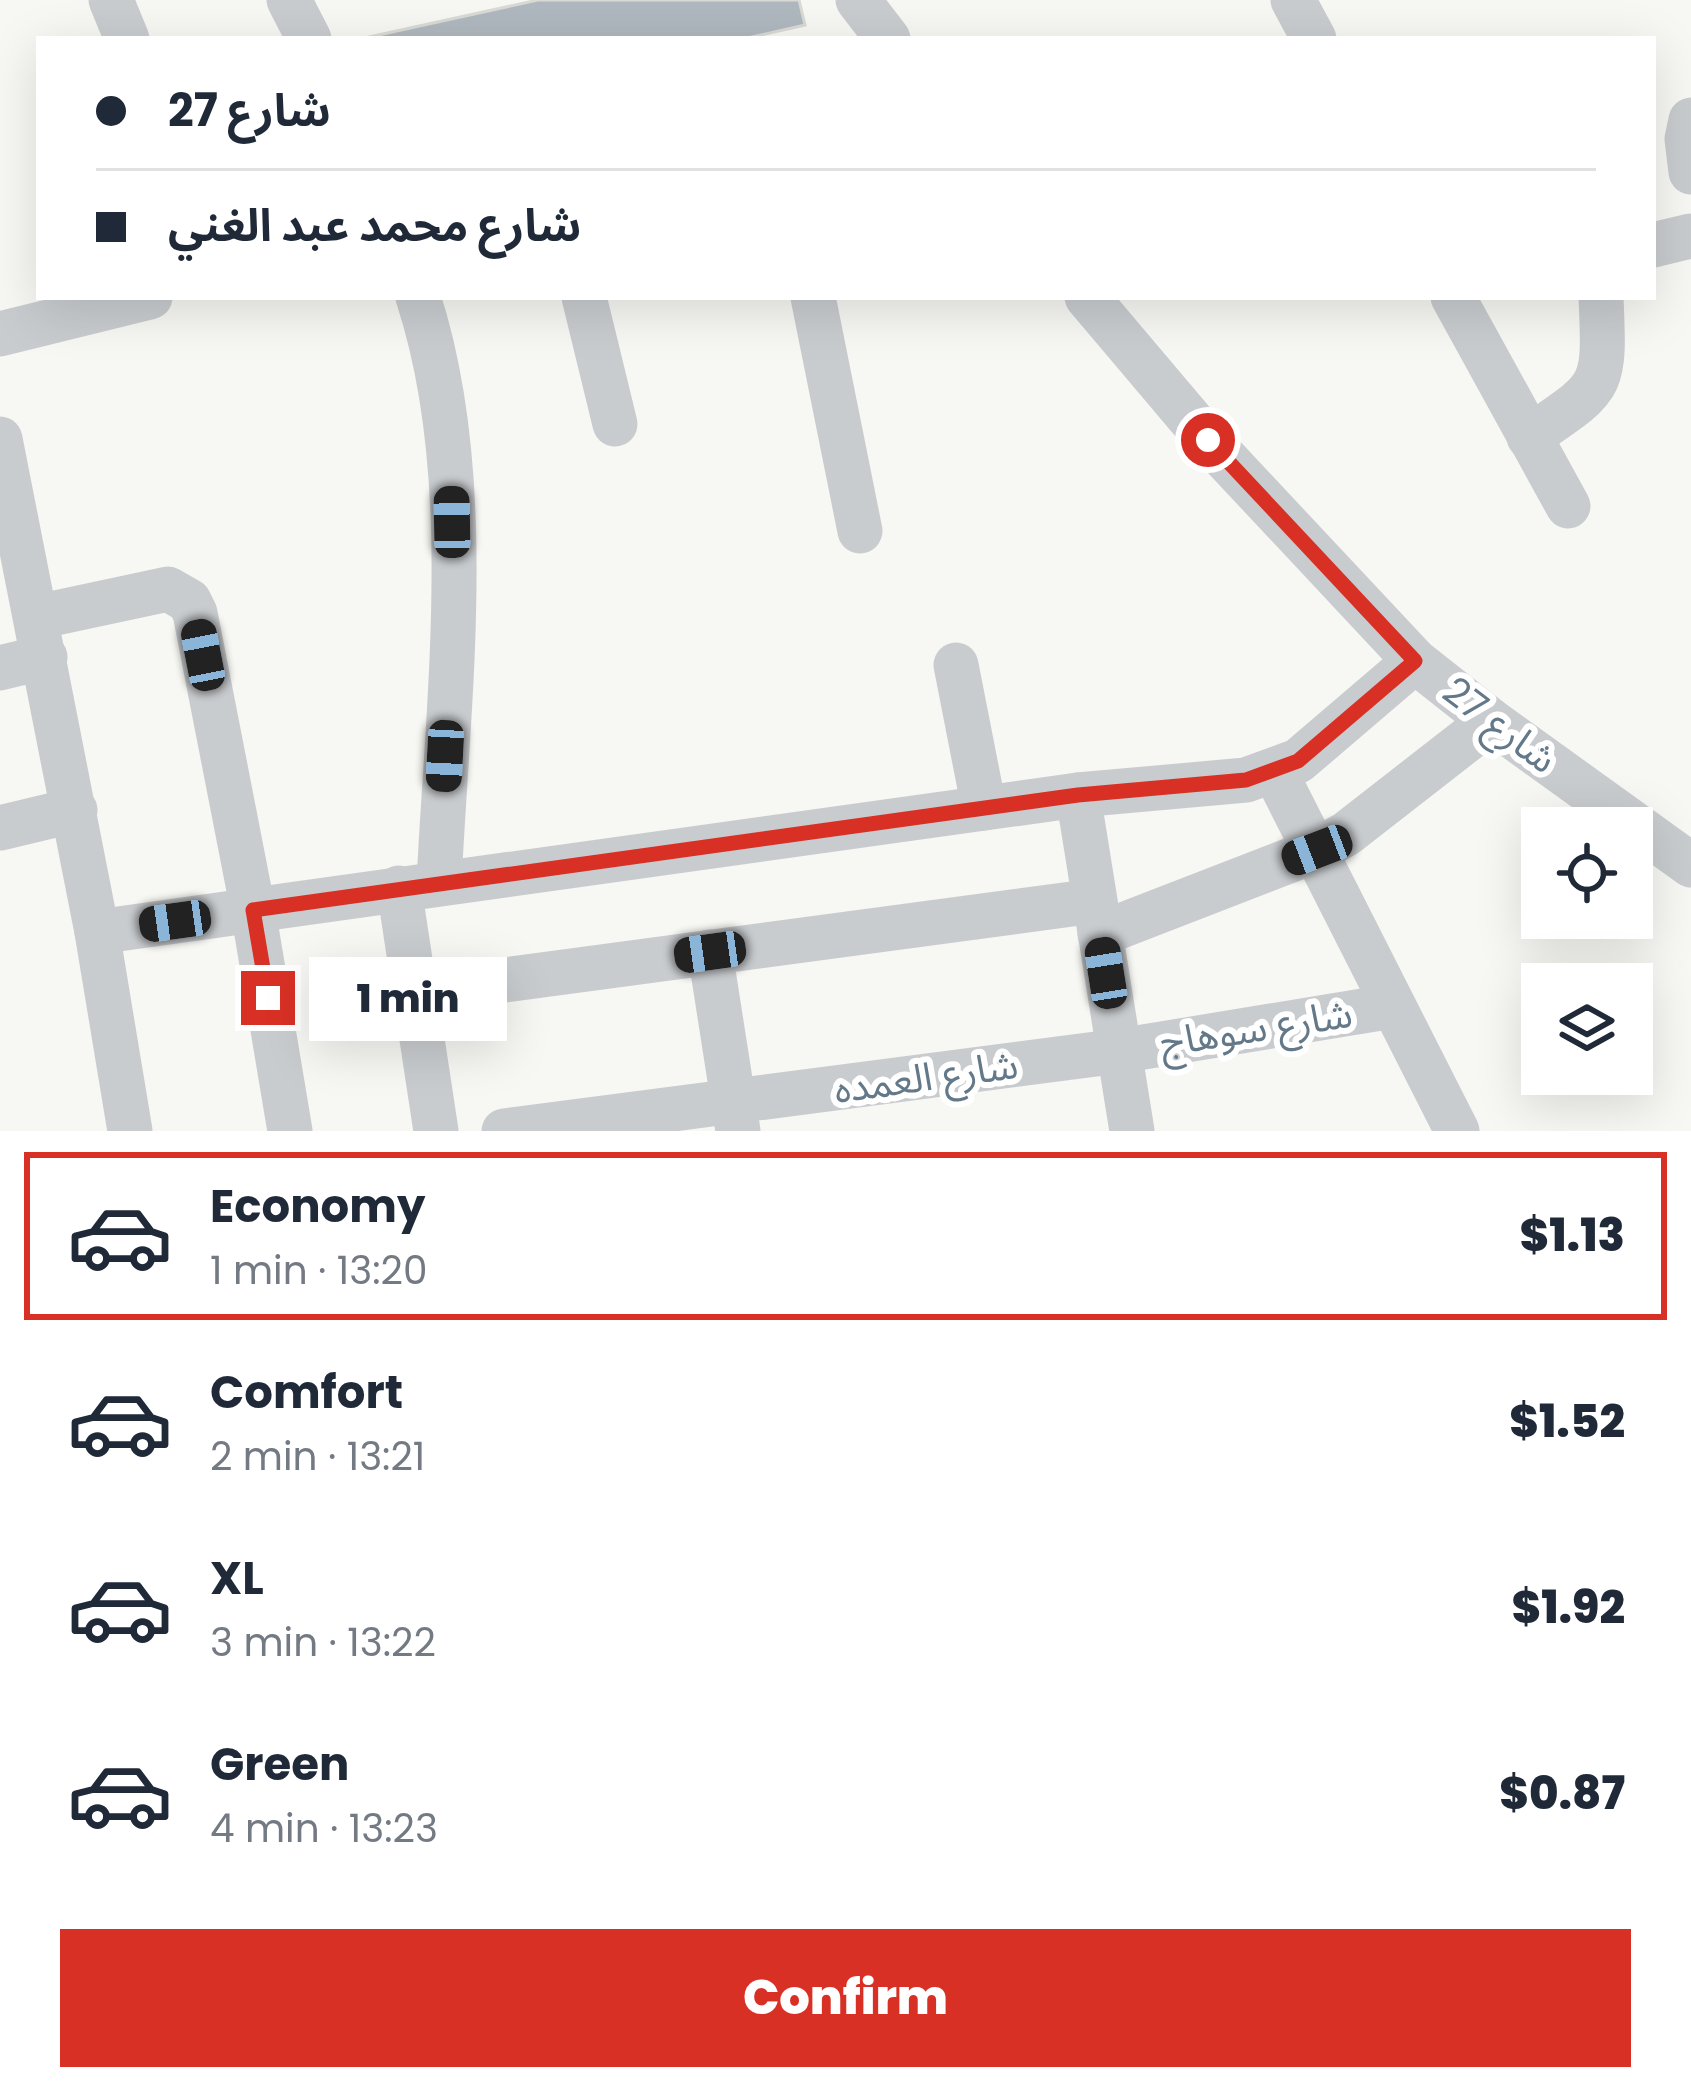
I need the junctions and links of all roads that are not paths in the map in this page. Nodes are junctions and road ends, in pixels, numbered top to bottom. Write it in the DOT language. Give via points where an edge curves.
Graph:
graph roads {
  1 [pos="111,0"];
  2 [pos="289,0"];
  3 [pos="858,0"];
  4 [pos="1293,0"];
  5 [pos="126,36"];
  6 [pos="307,36"];
  7 [pos="886,36"];
  8 [pos="1312,36"];
  9 [pos="1691,120"];
  10 [pos="1691,172"];
  11 [pos="1691,236"];
  12 [pos="1656,244"];
  13 [pos="139,300"];
  14 [pos="419,300"];
  15 [pos="585,300"];
  16 [pos="814,300"];
  17 [pos="1090,300"];
  18 [pos="1456,300"];
  19 [pos="1601,300"];
  20 [pos="0,334"];
  21 [pos="614,424"];
  22 [pos="1529,437"];
  23 [pos="0,439"];
  24 [pos="1568,506"];
  25 [pos="860,531"];
  26 [pos="41,637"];
  27 [pos="1415,661"];
  28 [pos="956,665"];
  29 [pos="0,668"];
  30 [pos="1491,721"];
  31 [pos="1275,772"];
  32 [pos="1078,795"];
  33 [pos="984,808"];
  34 [pos="74,810"];
  35 [pos="0,828"];
  36 [pos="1317,850"];
  37 [pos="1691,866"];
  38 [pos="419,885"];
  39 [pos="253,910"];
  40 [pos="1097,918"];
  41 [pos="98,932"];
  42 [pos="710,952"];
  43 [pos="415,992"];
  44 [pos="1393,1006"];
  45 [pos="1119,1051"];
  46 [pos="735,1117"];
  47 [pos="130,1131"];
  48 [pos="290,1131"];
  49 [pos="436,1131"];
  50 [pos="504,1131"];
  51 [pos="1132,1131"];
  52 [pos="1457,1131"];
  1 -- 5 [label="street"];
  2 -- 6 [label="street"];
  3 -- 7 [label="street"];
  4 -- 8 [label="street"];
  9 -- 10 [label="street"];
  11 -- 12 [label="street"];
  13 -- 20 [label="street"];
  14 -- 38 [label="street" via="436,352 450,452 453,557"];
  15 -- 21 [label="street"];
  16 -- 25 [label="street"];
  17 -- 27 [label="street, شارع 27"];
  18 -- 22 [label="street"];
  19 -- 22 [label="street" via="1598,380 1588,397"];
  22 -- 24 [label="street"];
  23 -- 26 [label="street"];
  26 -- 29 [label="street"];
  26 -- 34 [label="street"];
  26 -- 39 [label="street" via="168,590 190,601"];
  27 -- 30 [label="street, شارع 27"];
  27 -- 31 [label="street" via="1318,746"];
  28 -- 33 [label="street"];
  30 -- 36 [label="street"];
  30 -- 37 [label="street, شارع 27"];
  31 -- 32 [label="street"];
  31 -- 36 [label="street"];
  32 -- 33 [label="street"];
  32 -- 40 [label="street"];
  33 -- 38 [label="street"];
  34 -- 35 [label="street"];
  34 -- 41 [label="street"];
  36 -- 40 [label="street"];
  36 -- 44 [label="street"];
  38 -- 39 [label="street"];
  38 -- 43 [label="street"];
  39 -- 41 [label="street"];
  39 -- 48 [label="street"];
  40 -- 42 [label="street"];
  40 -- 45 [label="street"];
  41 -- 47 [label="street"];
  42 -- 43 [label="street"];
  42 -- 46 [label="street"];
  43 -- 49 [label="street"];
  44 -- 45 [label="street, شارع سوهاج"];
  44 -- 52 [label="street"];
  45 -- 46 [label="street, شارع العمده"];
  45 -- 51 [label="street"];
  46 -- 50 [label="street, شارع العمده"];
}
